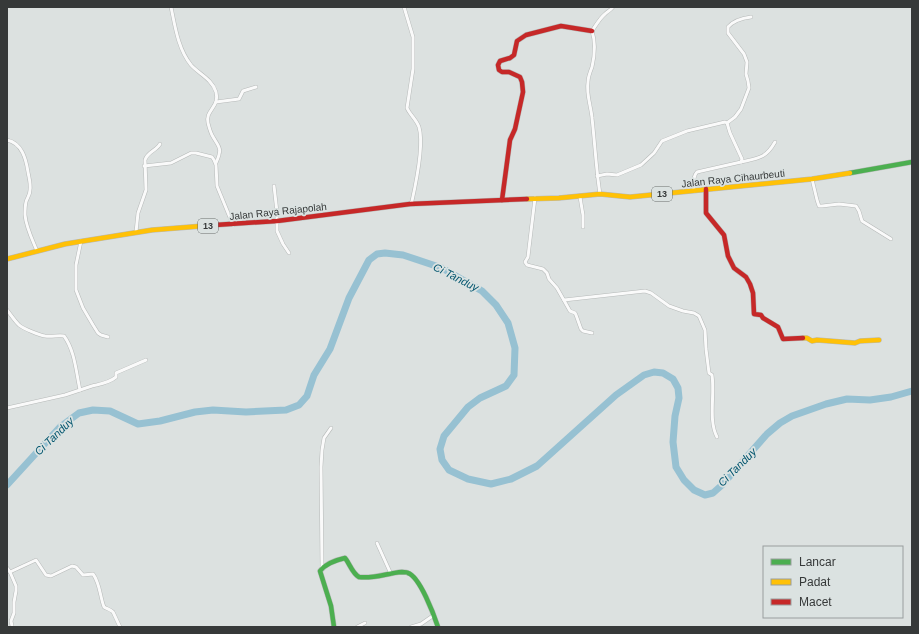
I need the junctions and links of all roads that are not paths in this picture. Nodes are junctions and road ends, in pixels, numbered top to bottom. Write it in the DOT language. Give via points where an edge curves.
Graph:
graph roads {
  1 [pos="171,7"];
  2 [pos="404,7"];
  3 [pos="613,7"];
  4 [pos="751,17"];
  5 [pos="592,31"];
  6 [pos="256,87"];
  7 [pos="216,102"];
  8 [pos="727,122"];
  9 [pos="7,140"];
  10 [pos="775,142"];
  11 [pos="160,144"];
  12 [pos="741,162"];
  13 [pos="912,162"];
  14 [pos="216,163"];
  15 [pos="144,166"];
  16 [pos="597,176"];
  17 [pos="812,179"];
  18 [pos="274,186"];
  19 [pos="706,190"];
  20 [pos="694,191"];
  21 [pos="600,194"];
  22 [pos="580,196"];
  23 [pos="535,198"];
  24 [pos="502,200"];
  25 [pos="410,204"];
  26 [pos="277,221"];
  27 [pos="233,225"];
  28 [pos="583,227"];
  29 [pos="136,232"];
  30 [pos="891,239"];
  31 [pos="81,241"];
  32 [pos="37,251"];
  33 [pos="289,253"];
  34 [pos="7,259"];
  35 [pos="564,300"];
  36 [pos="7,310"];
  37 [pos="592,333"];
  38 [pos="108,337"];
  39 [pos="879,340"];
  40 [pos="146,360"];
  41 [pos="80,390"];
  42 [pos="7,408"];
  43 [pos="331,428"];
  44 [pos="717,437"];
  45 [pos="377,543"];
  46 [pos="322,567"];
  47 [pos="7,568"];
  48 [pos="10,572"];
  49 [pos="392,574"];
  50 [pos="434,615"];
  51 [pos="365,623"];
  52 [pos="12,626"];
  53 [pos="120,627"];
  54 [pos="334,627"];
  55 [pos="357,627"];
  56 [pos="411,627"];
  57 [pos="438,627"];
  1 -- 7 [label="street" via="180,44 192,65 210,81 216,92"];
  2 -- 25 [label="street" via="413,37 413,69 407,108 420,131 416,181"];
  3 -- 5 [label="street"];
  4 -- 8 [label="street" via="740,19 728,27 728,33 747,62 749,88 741,109"];
  5 -- 16 [label="street" via="595,49 588,82 588,96"];
  5 -- 24 [label="main road" via="560,26 526,35 517,41 514,54 500,61 499,70 520,77 523,92 516,129 510,140"];
  6 -- 7 [label="street" via="243,91 239,99"];
  7 -- 14 [label="street" via="207,120 220,149"];
  8 -- 12 [label="street"];
  8 -- 16 [label="street" via="687,131 662,141 641,165 616,175"];
  9 -- 32 [label="street" via="16,144 26,161 30,194 26,201 25,216"];
  10 -- 12 [label="street" via="765,155"];
  11 -- 15 [label="street" via="146,156"];
  12 -- 20 [label="street" via="697,172 694,178"];
  13 -- 17 [label="main road, Jalan Raya Cihaurbeuti / 13"];
  14 -- 15 [label="street" via="212,157 191,153 171,163"];
  14 -- 27 [label="street" via="217,186"];
  15 -- 29 [label="street" via="146,190 138,213"];
  16 -- 21 [label="street"];
  17 -- 19 [label="main road, Jalan Raya Cihaurbeuti / 13"];
  17 -- 30 [label="street" via="819,206 856,206 862,221"];
  18 -- 26 [label="street"];
  19 -- 20 [label="main road, Jalan Raya Cihaurbeuti / 13"];
  19 -- 39 [label="main road" via="706,213 724,235 728,256 734,268 746,277 750,284 754,314 761,315 778,327 783,339 807,338 812,341 855,343"];
  20 -- 21 [label="main road, Jalan Raya Cihaurbeuti / 13" via="630,197"];
  21 -- 22 [label="main road, Jalan Raya Cihaurbeuti / 13"];
  22 -- 23 [label="main road, Jalan Raya Cihaurbeuti / 13"];
  22 -- 28 [label="street"];
  23 -- 24 [label="main road, Jalan Raya Cihaurbeuti / 13"];
  23 -- 35 [label="street" via="528,257 525,262 527,265 543,269"];
  24 -- 25 [label="main road, Jalan Raya Cihaurbeuti / 13"];
  25 -- 26 [label="main road, Jalan Raya Rajapolah / 13"];
  26 -- 27 [label="main road, Jalan Raya Rajapolah / 13"];
  26 -- 33 [label="street" via="277,231"];
  27 -- 29 [label="main road, Jalan Raya Rajapolah / 13"];
  29 -- 31 [label="main road, Jalan Raya Rajapolah / 13"];
  31 -- 32 [label="main road, Jalan Raya Rajapolah / 13"];
  31 -- 38 [label="street" via="76,265 76,290 98,333"];
  32 -- 34 [label="main road, Jalan Raya Rajapolah / 13"];
  35 -- 37 [label="street" via="570,311 576,315 582,330"];
  35 -- 44 [label="street" via="645,291 669,306 697,315 705,330 709,373 713,386 714,429"];
  36 -- 41 [label="street" via="23,328 41,335 64,336 74,358"];
  40 -- 41 [label="street" via="116,373 113,380"];
  41 -- 42 [label="street"];
  43 -- 46 [label="street" via="324,438 322,450"];
  45 -- 49 [label="street"];
  46 -- 49 [label="main road" via="345,558 358,576"];
  46 -- 54 [label="main road" via="320,573 331,606"];
  47 -- 48 [label="street"];
  48 -- 52 [label="street" via="16,586"];
  48 -- 53 [label="street" via="36,560 46,575 51,576 72,566 83,575 94,574 104,607 113,612"];
  49 -- 50 [label="main road" via="404,572 413,576"];
  50 -- 56 [label="street"];
  50 -- 57 [label="main road"];
  51 -- 55 [label="street"];
}
